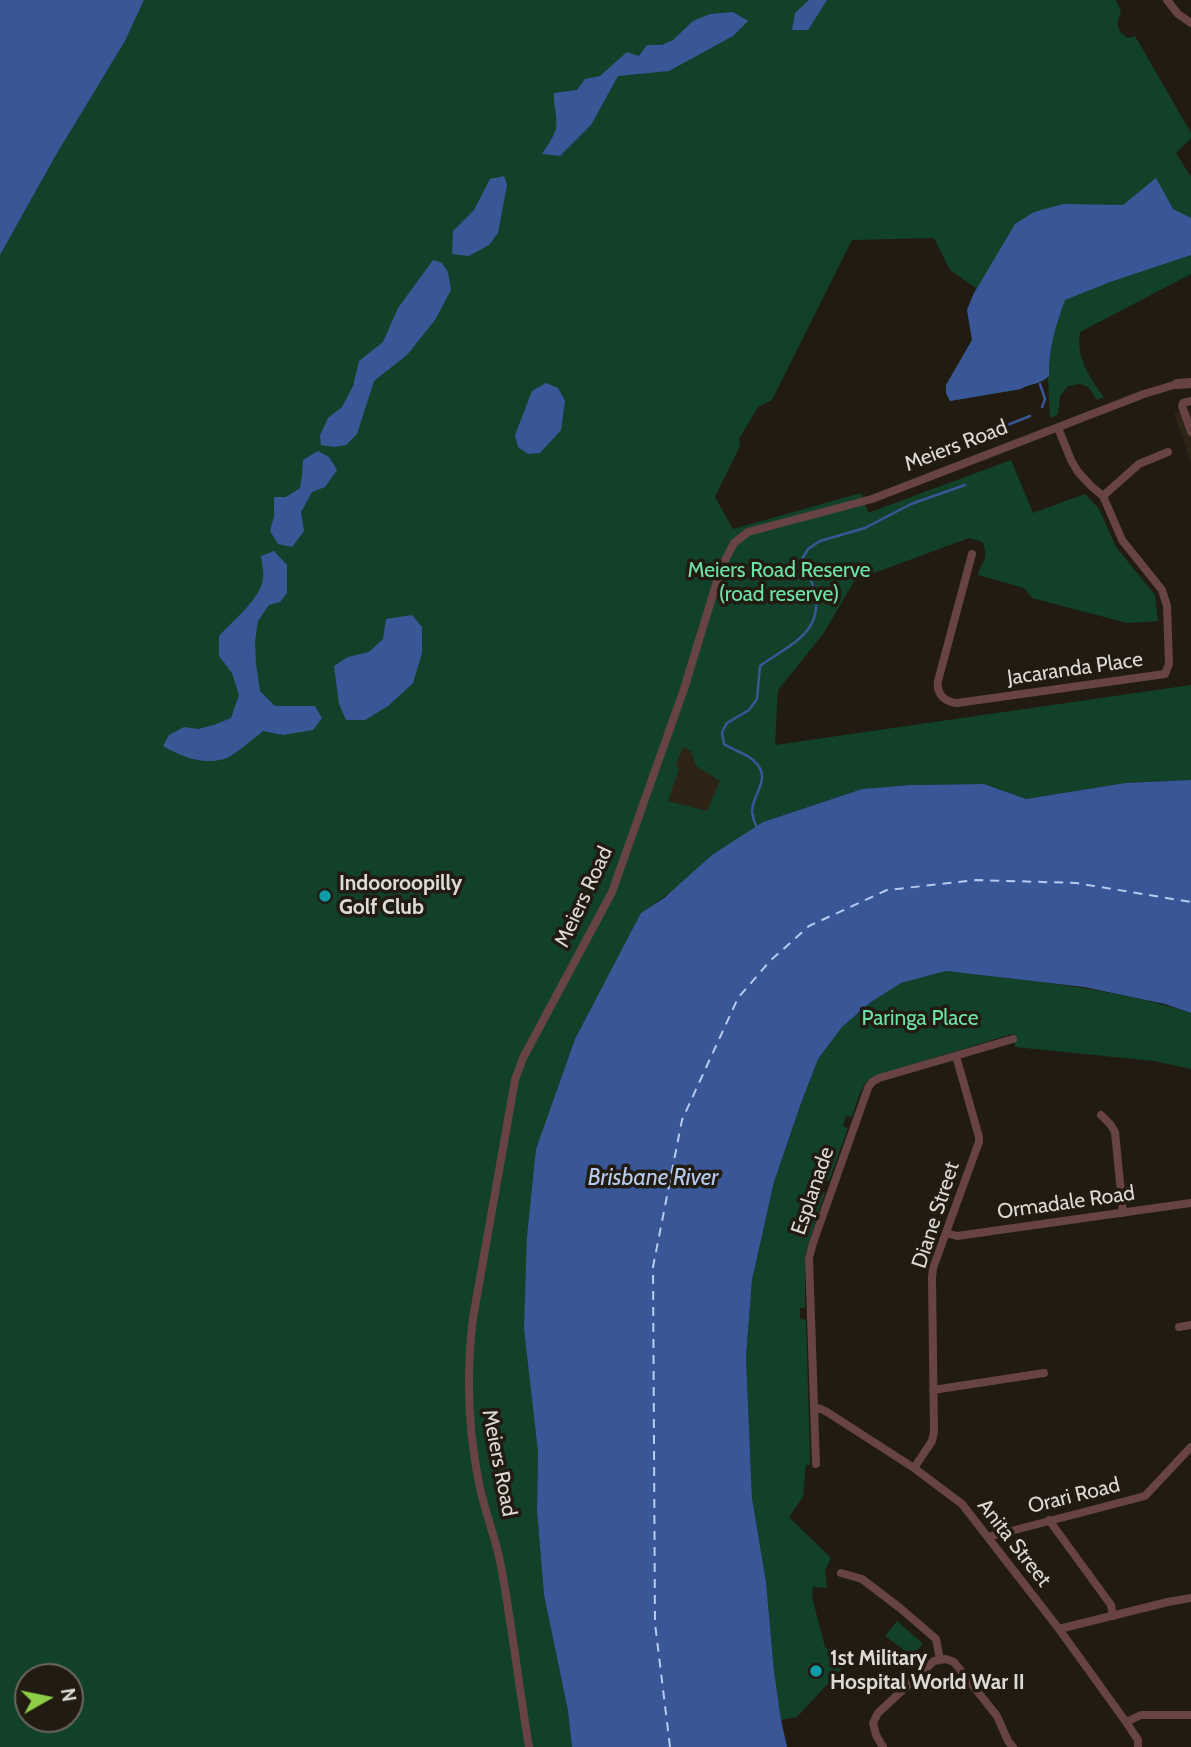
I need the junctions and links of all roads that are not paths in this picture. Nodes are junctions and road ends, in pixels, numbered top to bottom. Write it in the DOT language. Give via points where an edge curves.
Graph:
graph roads {
  1 [pos="1167,0"];
  2 [pos="1191,23"];
  3 [pos="1191,383"];
  4 [pos="1177,384"];
  5 [pos="1191,401"];
  6 [pos="1058,428"];
  7 [pos="1191,432"];
  8 [pos="1168,452"];
  9 [pos="1103,496"];
  10 [pos="972,554"];
  11 [pos="1013,1039"];
  12 [pos="956,1056"];
  13 [pos="1101,1115"];
  14 [pos="1191,1203"];
  15 [pos="1124,1213"];
  16 [pos="946,1233"];
  17 [pos="1191,1325"];
  18 [pos="1179,1327"];
  19 [pos="1044,1373"];
  20 [pos="933,1390"];
  21 [pos="814,1408"];
  22 [pos="1191,1447"];
  23 [pos="816,1464"];
  24 [pos="914,1468"];
  25 [pos="1049,1520"];
  26 [pos="988,1537"];
  27 [pos="841,1573"];
  28 [pos="1191,1598"];
  29 [pos="1113,1616"];
  30 [pos="1059,1629"];
  31 [pos="940,1660"];
  32 [pos="1191,1715"];
  33 [pos="1126,1722"];
  34 [pos="528,1747"];
  35 [pos="883,1747"];
  36 [pos="1013,1747"];
  37 [pos="1138,1747"];
  1 -- 2 [label="street"];
  3 -- 4 [label="street, Meiers Road"];
  4 -- 6 [label="street, Meiers Road"];
  5 -- 7 [label="street" via="1182,406"];
  6 -- 9 [label="street, Jacaranda Place" via="1078,472"];
  6 -- 34 [label="street, Meiers Road" via="872,499 755,529 734,543 720,568 684,689 612,892 523,1058 511,1097 473,1318 468,1403 481,1492 501,1565"];
  8 -- 9 [label="street" via="1142,462"];
  9 -- 10 [label="street, Jacaranda Place" via="1122,540 1165,597 1169,664 1165,674 957,703 944,699 938,681"];
  11 -- 12 [label="street, Esplanade"];
  12 -- 16 [label="street, Diane Street" via="979,1137"];
  12 -- 21 [label="street, Esplanade" via="879,1078 864,1096 809,1258"];
  13 -- 15 [label="street" via="1115,1132"];
  14 -- 15 [label="street, Ormadale Road"];
  15 -- 16 [label="street, Ormadale Road" via="957,1236"];
  16 -- 20 [label="street, Diane Street" via="932,1278"];
  17 -- 18 [label="street"];
  19 -- 20 [label="street"];
  20 -- 24 [label="street, Diane Street" via="932,1441"];
  21 -- 23 [label="street, Esplanade"];
  21 -- 24 [label="street, Anita Street"];
  22 -- 25 [label="street, Orari Road" via="1145,1496"];
  24 -- 26 [label="street, Anita Street" via="962,1504"];
  25 -- 26 [label="street, Orari Road"];
  25 -- 29 [label="street" via="1111,1605"];
  26 -- 30 [label="street, Anita Street"];
  27 -- 31 [label="street" via="862,1578 928,1631 936,1639"];
  28 -- 29 [label="street"];
  29 -- 30 [label="street"];
  30 -- 33 [label="street, Anita Street"];
  31 -- 35 [label="street" via="878,1713 873,1723"];
  31 -- 36 [label="street" via="954,1662 997,1716"];
  32 -- 33 [label="street" via="1141,1715"];
  33 -- 37 [label="street, Anita Street"];
}
